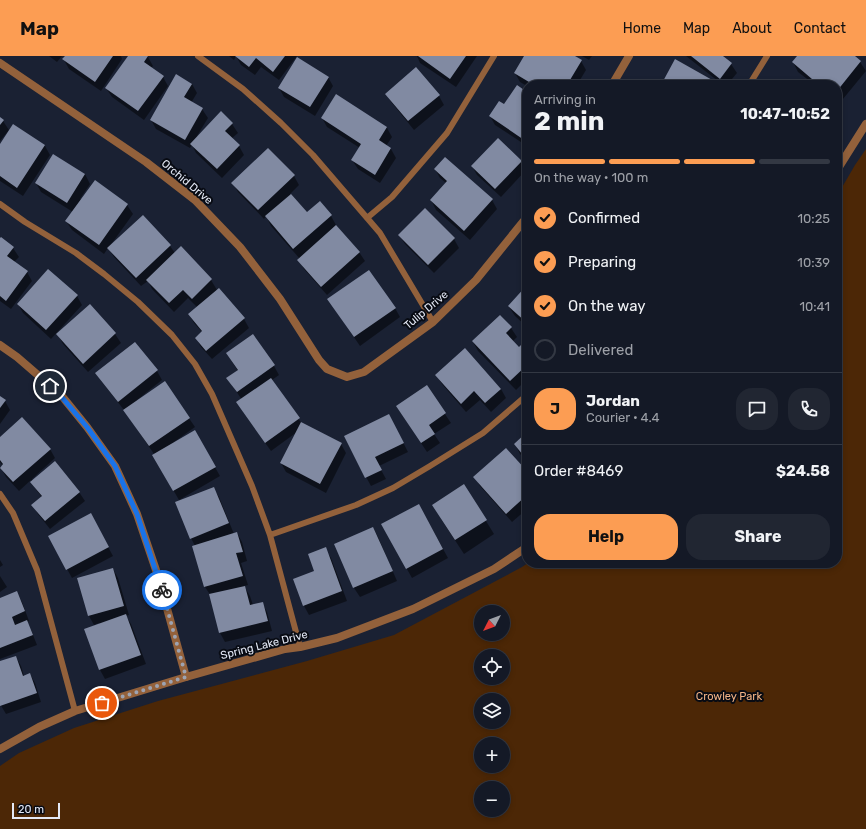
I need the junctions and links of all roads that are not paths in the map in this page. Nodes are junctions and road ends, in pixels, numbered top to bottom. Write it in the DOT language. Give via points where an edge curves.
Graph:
graph roads {
  1 [pos="198,56"];
  2 [pos="494,56"];
  3 [pos="629,56"];
  4 [pos="767,56"];
  5 [pos="0,63"];
  6 [pos="615,80"];
  7 [pos="752,80"];
  8 [pos="866,124"];
  9 [pos="842,162"];
  10 [pos="0,204"];
  11 [pos="367,218"];
  12 [pos="522,224"];
  13 [pos="433,322"];
  14 [pos="0,345"];
  15 [pos="319,360"];
  16 [pos="522,399"];
  17 [pos="0,494"];
  18 [pos="270,535"];
  19 [pos="522,550"];
  20 [pos="300,647"];
  21 [pos="186,677"];
  22 [pos="76,711"];
  23 [pos="0,749"];
  1 -- 11 [label="lane" via="280,122 313,155"];
  2 -- 11 [label="lane" via="448,133 392,197"];
  3 -- 6 [label="street"];
  4 -- 7 [label="lane"];
  5 -- 15 [label="street, Orchid Drive" via="146,162 195,200 245,253 280,299"];
  8 -- 9 [label="street"];
  10 -- 18 [label="lane" via="104,274 138,302 195,364 212,394"];
  11 -- 13 [label="lane" via="380,233"];
  12 -- 13 [label="street, Tulip Drive" via="476,280"];
  13 -- 15 [label="street, Tulip Drive" via="364,372 347,377 327,369"];
  14 -- 21 [label="street" via="60,395 115,466 147,542"];
  16 -- 18 [label="lane" via="483,433 393,488 356,505"];
  17 -- 22 [label="lane" via="13,513 37,570"];
  18 -- 20 [label="lane"];
  19 -- 20 [label="street, Spring Lake Drive" via="494,569 413,609 337,638"];
  20 -- 21 [label="street, Spring Lake Drive"];
  21 -- 22 [label="street, Spring Lake Drive"];
  22 -- 23 [label="street, Spring Lake Drive" via="39,727"];
}
